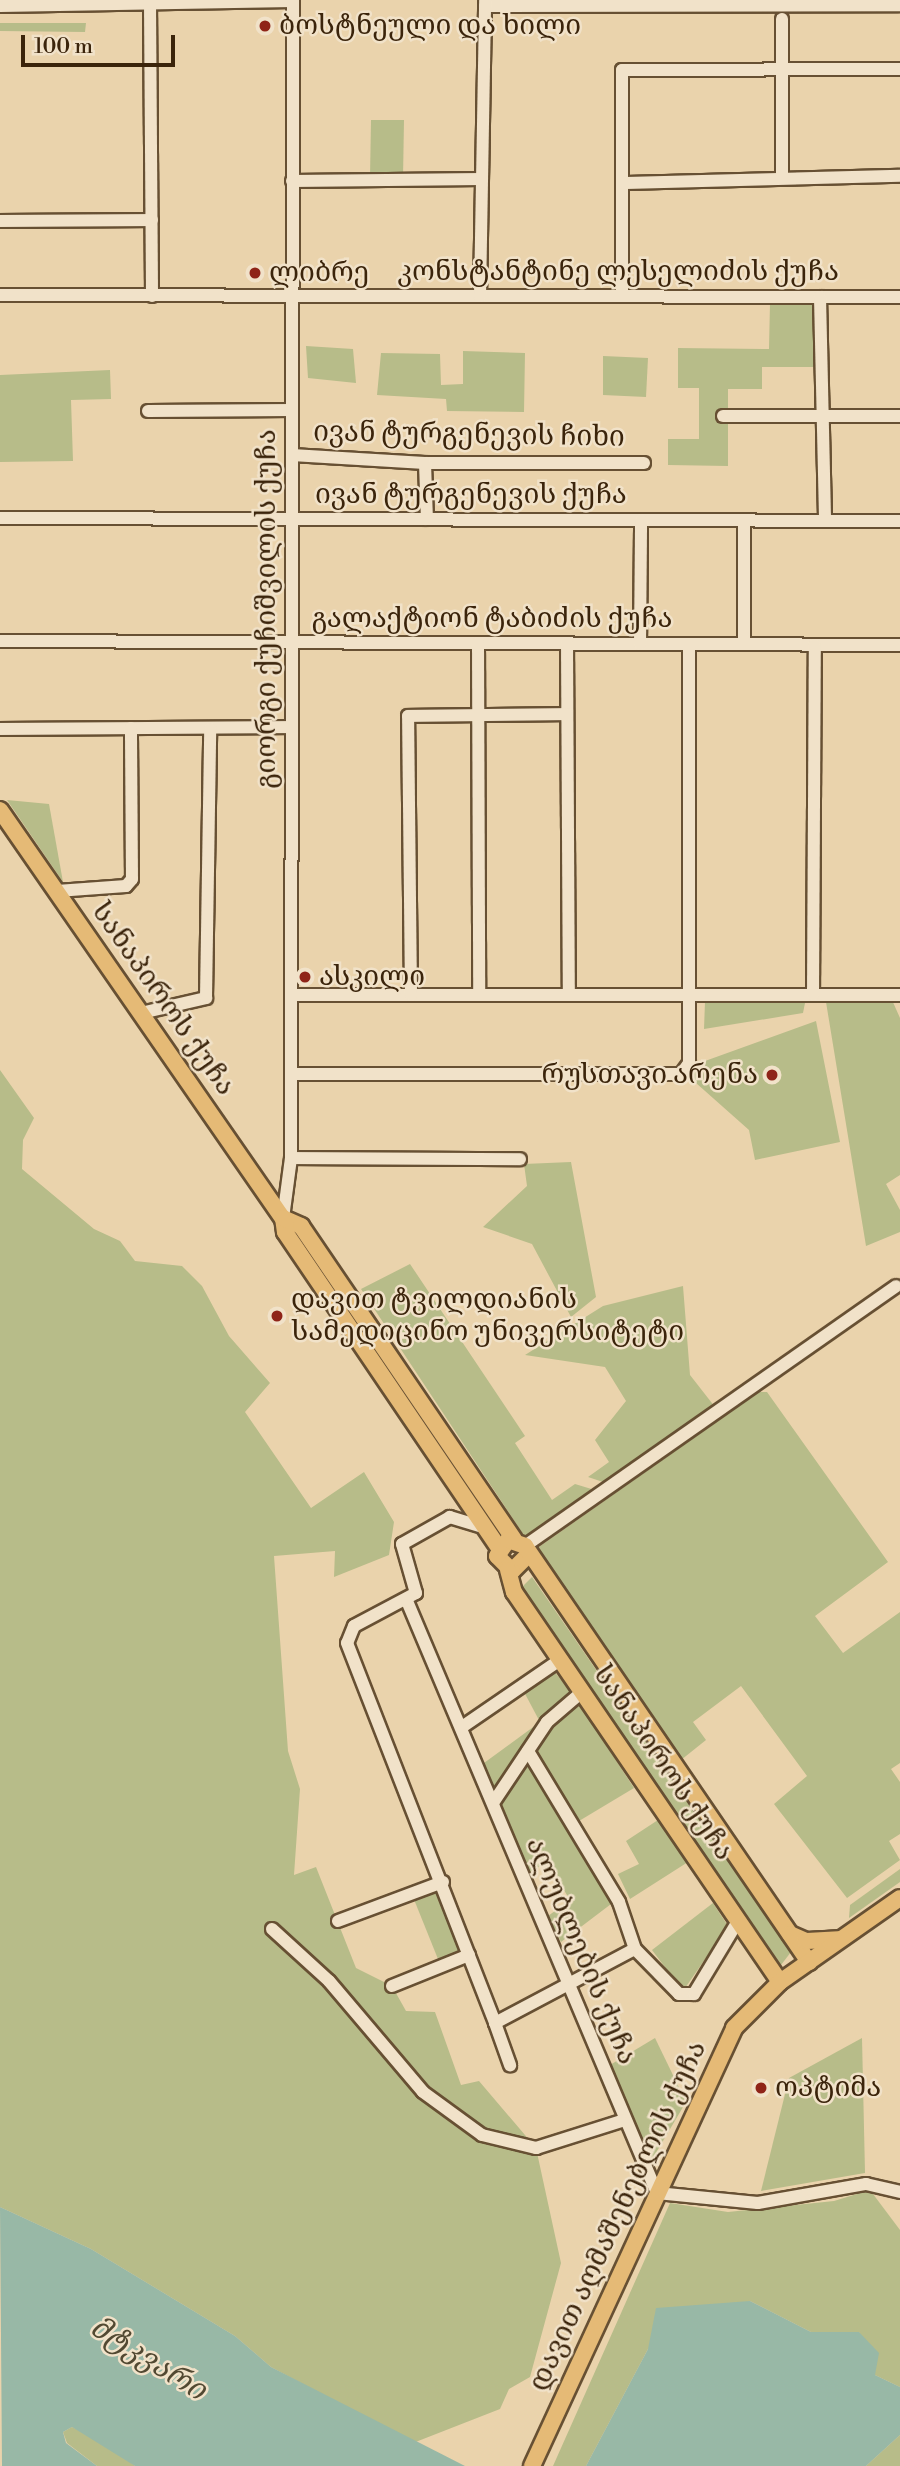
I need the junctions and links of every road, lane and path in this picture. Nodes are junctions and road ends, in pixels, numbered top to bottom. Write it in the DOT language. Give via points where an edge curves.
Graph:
graph roads {
  1 [pos="293,0"];
  2 [pos="92,2"];
  3 [pos="485,3"];
  4 [pos="672,3"];
  5 [pos="861,3"];
  6 [pos="150,4"];
  7 [pos="900,5"];
  8 [pos="0,6"];
  9 [pos="782,19"];
  10 [pos="782,68"];
  11 [pos="900,69"];
  12 [pos="782,174"];
  13 [pos="900,176"];
  14 [pos="482,179"];
  15 [pos="292,181"];
  16 [pos="626,183"];
  17 [pos="0,220"];
  18 [pos="152,220"];
  19 [pos="0,295"];
  20 [pos="152,296"];
  21 [pos="292,296"];
  22 [pos="480,296"];
  23 [pos="622,296"];
  24 [pos="820,297"];
  25 [pos="900,297"];
  26 [pos="292,410"];
  27 [pos="148,411"];
  28 [pos="723,416"];
  29 [pos="823,416"];
  30 [pos="900,416"];
  31 [pos="292,455"];
  32 [pos="425,463"];
  33 [pos="644,463"];
  34 [pos="0,518"];
  35 [pos="292,519"];
  36 [pos="427,519"];
  37 [pos="641,520"];
  38 [pos="744,521"];
  39 [pos="825,521"];
  40 [pos="900,521"];
  41 [pos="0,641"];
  42 [pos="292,642"];
  43 [pos="478,643"];
  44 [pos="567,643"];
  45 [pos="640,644"];
  46 [pos="689,644"];
  47 [pos="744,644"];
  48 [pos="815,645"];
  49 [pos="900,645"];
  50 [pos="568,714"];
  51 [pos="478,715"];
  52 [pos="292,727"];
  53 [pos="131,728"];
  54 [pos="0,729"];
  55 [pos="210,729"];
  56 [pos="0,810"];
  57 [pos="57,891"];
  58 [pos="291,995"];
  59 [pos="411,995"];
  60 [pos="479,995"];
  61 [pos="569,995"];
  62 [pos="689,995"];
  63 [pos="813,995"];
  64 [pos="900,995"];
  65 [pos="141,1013"];
  66 [pos="291,1074"];
  67 [pos="291,1158"];
  68 [pos="520,1159"];
  69 [pos="283,1218"];
  70 [pos="896,1286"];
  71 [pos="486,1528"];
  72 [pos="523,1547"];
  73 [pos="499,1548"];
  74 [pos="508,1570"];
  75 [pos="407,1601"];
  76 [pos="561,1660"];
  77 [pos="582,1692"];
  78 [pos="462,1727"];
  79 [pos="528,1751"];
  80 [pos="494,1803"];
  81 [pos="443,1882"];
  82 [pos="900,1898"];
  83 [pos="338,1921"];
  84 [pos="738,1921"];
  85 [pos="272,1929"];
  86 [pos="788,1933"];
  87 [pos="844,1937"];
  88 [pos="635,1949"];
  89 [pos="469,1955"];
  90 [pos="809,1962"];
  91 [pos="780,1982"];
  92 [pos="568,1983"];
  93 [pos="392,1986"];
  94 [pos="495,2023"];
  95 [pos="510,2065"];
  96 [pos="625,2120"];
  97 [pos="900,2192"];
  98 [pos="657,2193"];
  99 [pos="532,2466"];
  1 -- 6 [label="street"];
  1 -- 15 [label="street, გიორგი ქუჩიშვილის ქუჩა"];
  2 -- 6 [label="street"];
  2 -- 8 [label="street"];
  3 -- 4 [label="street"];
  3 -- 14 [label="street"];
  4 -- 5 [label="street"];
  5 -- 7 [label="street"];
  6 -- 18 [label="street"];
  9 -- 10 [label="street"];
  10 -- 11 [label="street"];
  10 -- 12 [label="street"];
  10 -- 16 [label="street" via="622,71"];
  12 -- 13 [label="street"];
  12 -- 16 [label="street"];
  14 -- 15 [label="street"];
  14 -- 22 [label="street"];
  15 -- 21 [label="street, გიორგი ქუჩიშვილის ქუჩა"];
  16 -- 23 [label="street"];
  17 -- 18 [label="street"];
  18 -- 20 [label="street"];
  19 -- 20 [label="street, კონსტანტინე ლესელიძის ქუჩა"];
  20 -- 21 [label="street, კონსტანტინე ლესელიძის ქუჩა"];
  21 -- 22 [label="street, კონსტანტინე ლესელიძის ქუჩა"];
  21 -- 26 [label="street, გიორგი ქუჩიშვილის ქუჩა"];
  22 -- 23 [label="street, კონსტანტინე ლესელიძის ქუჩა"];
  23 -- 24 [label="street, კონსტანტინე ლესელიძის ქუჩა"];
  24 -- 25 [label="street, კონსტანტინე ლესელიძის ქუჩა"];
  24 -- 29 [label="street"];
  26 -- 27 [label="street"];
  26 -- 31 [label="street, გიორგი ქუჩიშვილის ქუჩა"];
  28 -- 29 [label="street"];
  29 -- 30 [label="street"];
  29 -- 39 [label="street"];
  31 -- 32 [label="street, ივან ტურგენევის ჩიხი"];
  31 -- 35 [label="street, გიორგი ქუჩიშვილის ქუჩა"];
  32 -- 33 [label="street, ივან ტურგენევის ჩიხი"];
  32 -- 36 [label="street"];
  34 -- 35 [label="street, ივან ტურგენევის ქუჩა"];
  35 -- 36 [label="street, ივან ტურგენევის ქუჩა"];
  35 -- 42 [label="street, გიორგი ქუჩიშვილის ქუჩა"];
  36 -- 37 [label="street, ივან ტურგენევის ქუჩა"];
  37 -- 38 [label="street, ივან ტურგენევის ქუჩა"];
  37 -- 45 [label="street"];
  38 -- 39 [label="street, ივან ტურგენევის ქუჩა"];
  38 -- 47 [label="street"];
  39 -- 40 [label="street, ივან ტურგენევის ქუჩა"];
  41 -- 42 [label="street, გალაქტიონ ტაბიძის ქუჩა"];
  42 -- 43 [label="street, გალაქტიონ ტაბიძის ქუჩა"];
  42 -- 52 [label="street, გიორგი ქუჩიშვილის ქუჩა"];
  43 -- 44 [label="street, გალაქტიონ ტაბიძის ქუჩა"];
  43 -- 51 [label="street"];
  44 -- 45 [label="street, გალაქტიონ ტაბიძის ქუჩა"];
  44 -- 50 [label="street"];
  45 -- 46 [label="street, გალაქტიონ ტაბიძის ქუჩა"];
  46 -- 47 [label="street, გალაქტიონ ტაბიძის ქუჩა"];
  46 -- 62 [label="street"];
  47 -- 48 [label="street, გალაქტიონ ტაბიძის ქუჩა"];
  48 -- 49 [label="street, გალაქტიონ ტაბიძის ქუჩა"];
  48 -- 63 [label="street"];
  50 -- 51 [label="street"];
  50 -- 61 [label="street"];
  51 -- 59 [label="street" via="408,716"];
  51 -- 60 [label="street"];
  52 -- 55 [label="street"];
  52 -- 58 [label="street, გიორგი ქუჩიშვილის ქუჩა"];
  53 -- 54 [label="street"];
  53 -- 55 [label="street"];
  53 -- 57 [label="street" via="132,878 126,886"];
  55 -- 65 [label="street" via="206,998"];
  56 -- 57 [label="main road, სანაპიროს ქუჩა"];
  57 -- 65 [label="main road, სანაპიროს ქუჩა"];
  58 -- 59 [label="street"];
  58 -- 66 [label="street, გიორგი ქუჩიშვილის ქუჩა"];
  59 -- 60 [label="street"];
  60 -- 61 [label="street"];
  61 -- 62 [label="street"];
  62 -- 63 [label="street"];
  62 -- 66 [label="street" via="689,1063 673,1075"];
  63 -- 64 [label="street"];
  65 -- 69 [label="main road, სანაპიროს ქუჩა"];
  66 -- 67 [label="street, გიორგი ქუჩიშვილის ქუჩა"];
  67 -- 68 [label="street"];
  67 -- 69 [label="street, გიორგი ქუჩიშვილის ქუჩა"];
  69 -- 71 [label="main road, სანაპიროს ქუჩა" via="285,1232"];
  69 -- 72 [label="main road, სანაპიროს ქუჩა" via="301,1226"];
  70 -- 72 [label="street"];
  71 -- 73 [label="main road, სანაპიროს ქუჩა"];
  71 -- 75 [label="street, ალუბლების ქუჩა" via="450,1517 402,1544 416,1593"];
  72 -- 73 [label="main road"];
  72 -- 74 [label="main road" via="520,1569"];
  72 -- 86 [label="main road, სანაპიროს ქუჩა"];
  73 -- 74 [label="main road, სანაპიროს ქუჩა" via="498,1561"];
  74 -- 76 [label="main road, სანაპიროს ქუჩა" via="514,1592"];
  75 -- 78 [label="street, ალუბლების ქუჩა"];
  75 -- 81 [label="street" via="354,1626 347,1643"];
  76 -- 77 [label="main road, სანაპიროს ქუჩა"];
  76 -- 78 [label="street"];
  77 -- 79 [label="street" via="547,1722"];
  77 -- 84 [label="main road, სანაპიროს ქუჩა"];
  78 -- 80 [label="street, ალუბლების ქუჩა"];
  79 -- 80 [label="street"];
  79 -- 88 [label="street" via="619,1902"];
  80 -- 92 [label="street, ალუბლების ქუჩა"];
  81 -- 83 [label="street"];
  81 -- 89 [label="street"];
  82 -- 87 [label="main road, დავით აღმაშენებლის ქუჩა"];
  84 -- 88 [label="street" via="685,1999"];
  84 -- 91 [label="main road, სანაპიროს ქუჩა"];
  85 -- 96 [label="street" via="330,1981 422,2092 482,2135 536,2148"];
  86 -- 87 [label="main road" via="825,1943"];
  86 -- 90 [label="main road, სანაპიროს ქუჩა"];
  87 -- 90 [label="main road, დავით აღმაშენებლის ქუჩა"];
  88 -- 92 [label="street"];
  89 -- 93 [label="street"];
  89 -- 94 [label="street"];
  90 -- 91 [label="main road, დავით აღმაშენებლის ქუჩა"];
  91 -- 98 [label="main road, დავით აღმაშენებლის ქუჩა" via="734,2028"];
  92 -- 94 [label="street"];
  92 -- 96 [label="street, ალუბლების ქუჩა"];
  94 -- 95 [label="street"];
  96 -- 98 [label="street, ალუბლების ქუჩა"];
  97 -- 98 [label="street" via="866,2184 758,2203"];
  98 -- 99 [label="main road, დავით აღმაშენებლის ქუჩა"];
}
